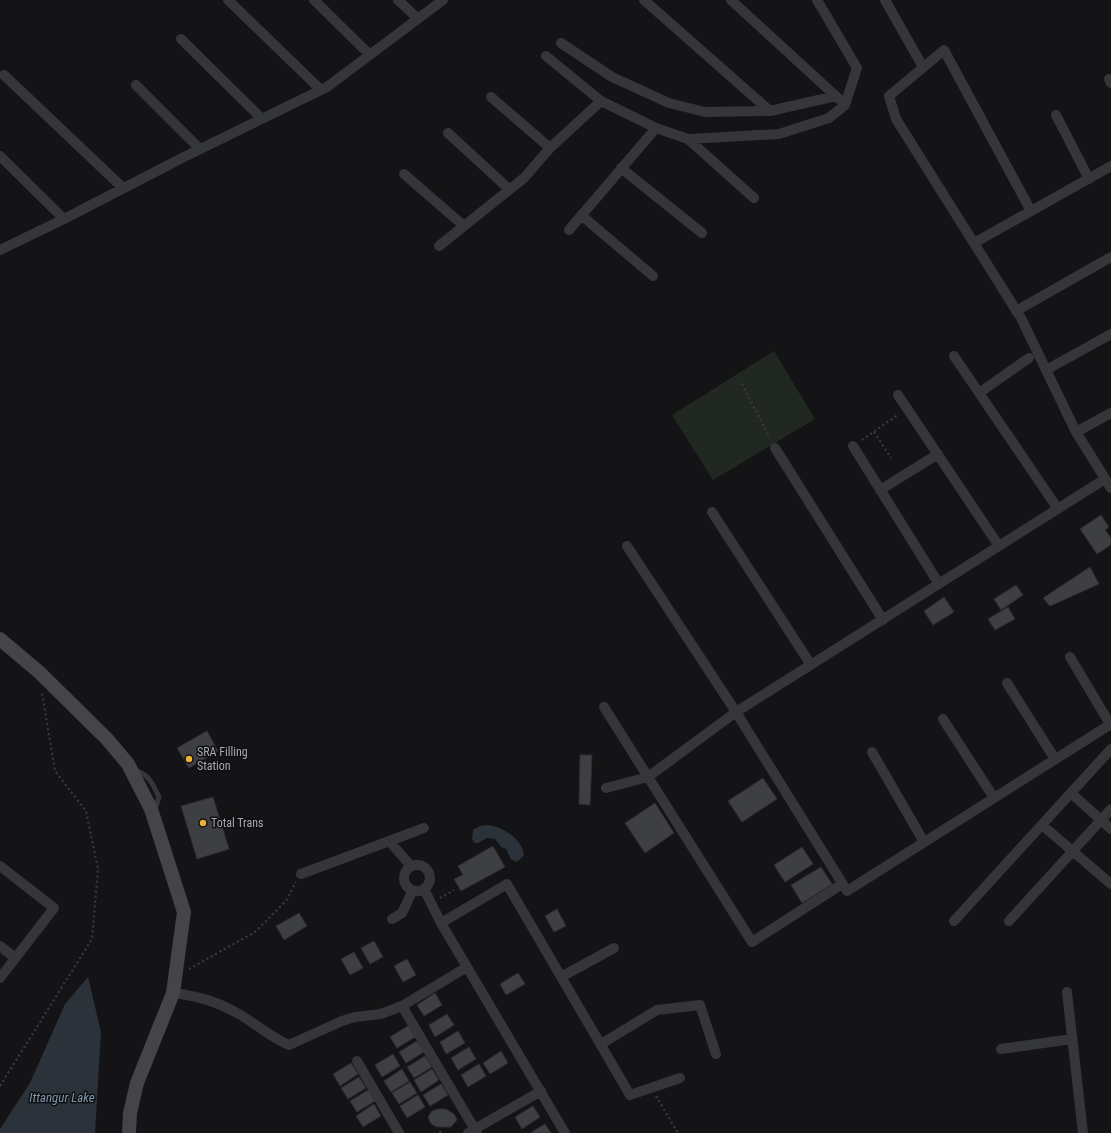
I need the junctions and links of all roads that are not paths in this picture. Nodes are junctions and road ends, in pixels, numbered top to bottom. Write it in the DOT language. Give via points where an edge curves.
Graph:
graph roads {
  1 [pos="228,0"];
  2 [pos="314,0"];
  3 [pos="398,0"];
  4 [pos="443,0"];
  5 [pos="644,0"];
  6 [pos="731,0"];
  7 [pos="817,0"];
  8 [pos="885,0"];
  9 [pos="418,19"];
  10 [pos="181,40"];
  11 [pos="561,43"];
  12 [pos="370,55"];
  13 [pos="546,56"];
  14 [pos="923,67"];
  15 [pos="4,75"];
  16 [pos="136,85"];
  17 [pos="320,90"];
  18 [pos="836,96"];
  19 [pos="491,97"];
  20 [pos="601,101"];
  21 [pos="845,105"];
  22 [pos="770,111"];
  23 [pos="1056,115"];
  24 [pos="262,119"];
  25 [pos="656,128"];
  26 [pos="448,133"];
  27 [pos="688,138"];
  28 [pos="550,148"];
  29 [pos="200,149"];
  30 [pos="0,156"];
  31 [pos="1111,166"];
  32 [pos="621,168"];
  33 [pos="404,174"];
  34 [pos="1089,179"];
  35 [pos="122,187"];
  36 [pos="509,189"];
  37 [pos="754,198"];
  38 [pos="1031,211"];
  39 [pos="581,215"];
  40 [pos="64,219"];
  41 [pos="464,226"];
  42 [pos="569,230"];
  43 [pos="702,233"];
  44 [pos="974,243"];
  45 [pos="439,246"];
  46 [pos="0,250"];
  47 [pos="1111,257"];
  48 [pos="653,276"];
  49 [pos="1016,311"];
  50 [pos="1111,334"];
  51 [pos="954,356"];
  52 [pos="1029,358"];
  53 [pos="1046,370"];
  54 [pos="979,393"];
  55 [pos="898,395"];
  56 [pos="1111,413"];
  57 [pos="1076,432"];
  58 [pos="853,446"];
  59 [pos="775,448"];
  60 [pos="938,454"];
  61 [pos="1105,479"];
  62 [pos="1111,488"];
  63 [pos="880,490"];
  64 [pos="1058,509"];
  65 [pos="712,512"];
  66 [pos="627,546"];
  67 [pos="999,546"];
  68 [pos="939,584"];
  69 [pos="883,620"];
  70 [pos="0,639"];
  71 [pos="1070,657"];
  72 [pos="810,665"];
  73 [pos="1007,683"];
  74 [pos="604,707"];
  75 [pos="736,712"];
  76 [pos="943,719"];
  77 [pos="1111,724"];
  78 [pos="1111,749"];
  79 [pos="872,752"];
  80 [pos="1055,759"];
  81 [pos="648,777"];
  82 [pos="606,788"];
  83 [pos="1071,793"];
  84 [pos="994,798"];
  85 [pos="1111,808"];
  86 [pos="1101,820"];
  87 [pos="1042,825"];
  88 [pos="424,828"];
  89 [pos="1111,829"];
  90 [pos="389,841"];
  91 [pos="924,842"];
  92 [pos="1072,851"];
  93 [pos="0,866"];
  94 [pos="411,866"];
  95 [pos="301,874"];
  96 [pos="842,884"];
  97 [pos="1111,884"];
  98 [pos="424,889"];
  99 [pos="413,890"];
  100 [pos="392,919"];
  101 [pos="954,921"];
  102 [pos="1009,921"];
  103 [pos="441,923"];
  104 [pos="0,946"];
  105 [pos="614,948"];
  106 [pos="15,958"];
  107 [pos="467,967"];
  108 [pos="561,977"];
  109 [pos="0,978"];
  110 [pos="1067,992"];
  111 [pos="173,993"];
  112 [pos="402,1006"];
  113 [pos="1072,1039"];
  114 [pos="600,1044"];
  115 [pos="1001,1049"];
  116 [pos="716,1054"];
  117 [pos="357,1061"];
  118 [pos="680,1078"];
  119 [pos="541,1091"];
  120 [pos="474,1132"];
  121 [pos="129,1133"];
  122 [pos="399,1133"];
  123 [pos="565,1133"];
  124 [pos="1084,1133"];
  1 -- 17 [label="street"];
  2 -- 12 [label="street"];
  3 -- 9 [label="street"];
  4 -- 9 [label="street"];
  5 -- 22 [label="street"];
  6 -- 18 [label="street"];
  7 -- 21 [label="street" via="857,68"];
  8 -- 14 [label="street"];
  9 -- 12 [label="street"];
  10 -- 24 [label="street"];
  11 -- 22 [label="street" via="612,77 669,102 705,112"];
  12 -- 17 [label="street"];
  13 -- 20 [label="street"];
  14 -- 38 [label="street" via="944,50"];
  14 -- 44 [label="street" via="889,96 896,119"];
  15 -- 35 [label="street"];
  16 -- 29 [label="street"];
  17 -- 24 [label="street"];
  18 -- 21 [label="street"];
  18 -- 22 [label="street"];
  19 -- 28 [label="street"];
  20 -- 25 [label="street"];
  20 -- 28 [label="street"];
  21 -- 27 [label="street" via="829,118 780,134"];
  23 -- 34 [label="street"];
  24 -- 29 [label="street"];
  25 -- 27 [label="street"];
  25 -- 32 [label="street"];
  26 -- 36 [label="street"];
  27 -- 37 [label="street"];
  28 -- 36 [label="street" via="524,178"];
  29 -- 35 [label="street"];
  30 -- 40 [label="street"];
  31 -- 34 [label="street"];
  32 -- 39 [label="street"];
  32 -- 43 [label="street"];
  33 -- 41 [label="street"];
  34 -- 38 [label="street"];
  35 -- 40 [label="street"];
  36 -- 41 [label="street"];
  38 -- 44 [label="street"];
  39 -- 42 [label="street"];
  39 -- 48 [label="street"];
  40 -- 46 [label="street"];
  41 -- 45 [label="street"];
  44 -- 49 [label="street"];
  47 -- 49 [label="street"];
  49 -- 53 [label="street"];
  50 -- 53 [label="street"];
  51 -- 54 [label="street"];
  52 -- 54 [label="street"];
  53 -- 57 [label="street"];
  54 -- 64 [label="street"];
  55 -- 60 [label="street"];
  56 -- 57 [label="street"];
  57 -- 61 [label="street"];
  58 -- 63 [label="street"];
  59 -- 69 [label="street"];
  60 -- 63 [label="street"];
  60 -- 67 [label="street"];
  61 -- 62 [label="street"];
  61 -- 64 [label="street"];
  63 -- 68 [label="street"];
  64 -- 67 [label="street"];
  65 -- 72 [label="street"];
  66 -- 75 [label="street"];
  67 -- 68 [label="street"];
  68 -- 69 [label="street"];
  69 -- 72 [label="street"];
  70 -- 111 [label="main road" via="39,672 107,739 131,769 153,814 184,912"];
  71 -- 77 [label="street"];
  72 -- 75 [label="street"];
  73 -- 80 [label="street"];
  74 -- 81 [label="street"];
  75 -- 81 [label="street"];
  75 -- 96 [label="street"];
  76 -- 84 [label="street"];
  77 -- 80 [label="street"];
  78 -- 83 [label="street"];
  79 -- 91 [label="street"];
  80 -- 84 [label="street"];
  81 -- 82 [label="street"];
  81 -- 96 [label="street" via="752,942"];
  83 -- 86 [label="street"];
  83 -- 87 [label="street"];
  84 -- 91 [label="street"];
  85 -- 86 [label="street"];
  86 -- 89 [label="street"];
  86 -- 92 [label="street"];
  87 -- 92 [label="street"];
  87 -- 101 [label="street"];
  88 -- 90 [label="street"];
  90 -- 94 [label="street"];
  90 -- 95 [label="street"];
  91 -- 96 [label="street" via="847,891"];
  92 -- 97 [label="street"];
  92 -- 102 [label="street"];
  93 -- 106 [label="street" via="54,908"];
  94 -- 98 [label="street" via="420,865 428,869 430,881"];
  94 -- 99 [label="street" via="404,880"];
  98 -- 99 [label="street"];
  98 -- 103 [label="street"];
  99 -- 100 [label="street" via="402,913"];
  103 -- 107 [label="street"];
  103 -- 108 [label="street" via="507,884"];
  104 -- 106 [label="street"];
  105 -- 108 [label="street"];
  106 -- 109 [label="street"];
  107 -- 112 [label="street"];
  107 -- 119 [label="street"];
  108 -- 114 [label="street"];
  110 -- 113 [label="street"];
  111 -- 112 [label="street" via="199,996 236,1013 289,1045 342,1021 381,1014"];
  111 -- 121 [label="main road" via="137,1083 130,1113"];
  112 -- 120 [label="street"];
  113 -- 115 [label="street"];
  113 -- 124 [label="street"];
  114 -- 116 [label="street" via="657,1010 700,1004"];
  114 -- 118 [label="street" via="630,1095"];
  117 -- 122 [label="street"];
  119 -- 120 [label="street"];
  119 -- 123 [label="street"];
}
